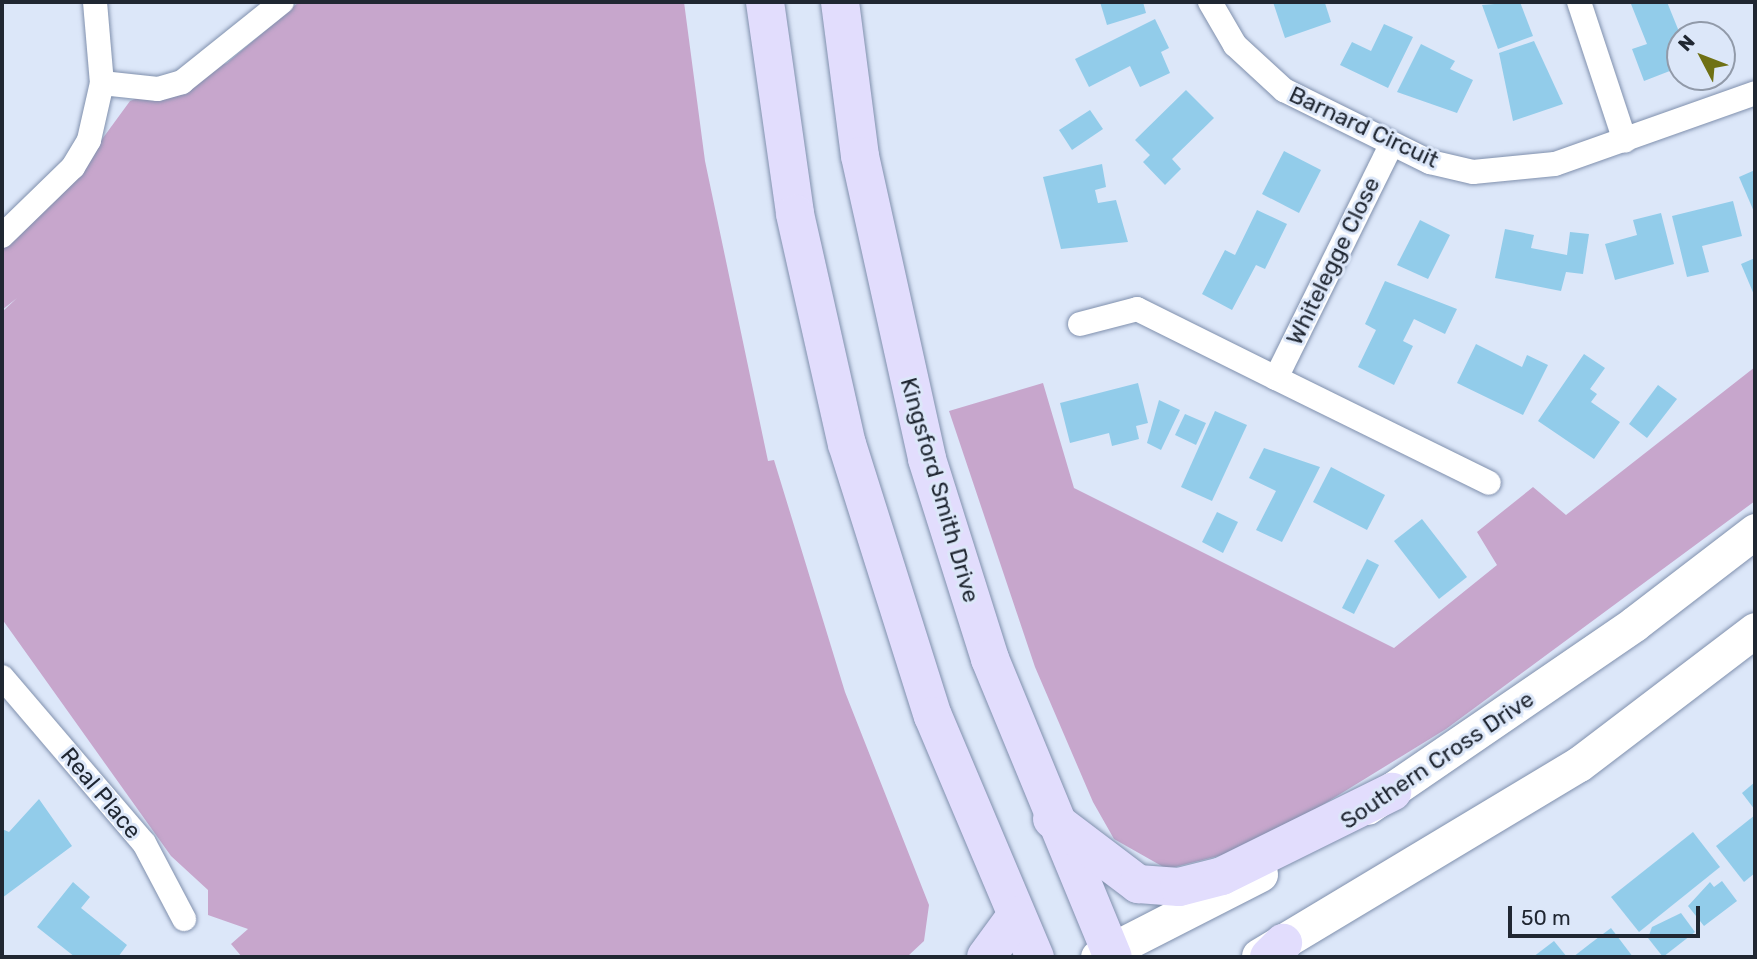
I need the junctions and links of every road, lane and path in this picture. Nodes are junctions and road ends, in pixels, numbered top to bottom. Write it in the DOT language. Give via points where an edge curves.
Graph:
graph roads {
  1 [pos="95,2"];
  2 [pos="282,2"];
  3 [pos="765,2"];
  4 [pos="840,2"];
  5 [pos="1210,2"];
  6 [pos="1579,2"];
  7 [pos="102,83"];
  8 [pos="1755,93"];
  9 [pos="1625,141"];
  10 [pos="1391,145"];
  11 [pos="2,236"];
  12 [pos="1080,324"];
  13 [pos="1276,378"];
  14 [pos="1489,483"];
  15 [pos="1755,531"];
  16 [pos="1755,630"];
  17 [pos="2,677"];
  18 [pos="1392,792"];
  19 [pos="1051,818"];
  20 [pos="1016,916"];
  21 [pos="184,919"];
  22 [pos="1269,953"];
  23 [pos="1107,956"];
  24 [pos="986,957"];
  25 [pos="1035,957"];
  1 -- 7 [label="street"];
  2 -- 7 [label="street" via="182,82 158,89"];
  3 -- 20 [label="main road" via="795,214 847,444 929,704"];
  4 -- 19 [label="main road, Kingsford Smith Drive" via="860,156 927,460 990,659"];
  5 -- 10 [label="street, Barnard Circuit" via="1235,45 1284,90"];
  6 -- 9 [label="street"];
  7 -- 11 [label="street" via="89,140 73,167"];
  8 -- 9 [label="street, Barnard Circuit"];
  9 -- 10 [label="street, Barnard Circuit" via="1515,173 1473,172"];
  10 -- 13 [label="street, Whitelegge Close"];
  12 -- 13 [label="street" via="1137,309"];
  13 -- 14 [label="street"];
  15 -- 18 [label="main road, Southern Cross Drive"];
  16 -- 22 [label="main road" via="1579,764"];
  17 -- 21 [label="street, Real Place" via="144,843"];
  18 -- 19 [label="main road" via="1222,876 1179,887 1138,884"];
  18 -- 23 [label="main road, Southern Cross Drive" via="1279,863"];
  19 -- 23 [label="main road, Kingsford Smith Drive"];
  20 -- 24 [label="main road"];
  20 -- 25 [label="main road"];
}
